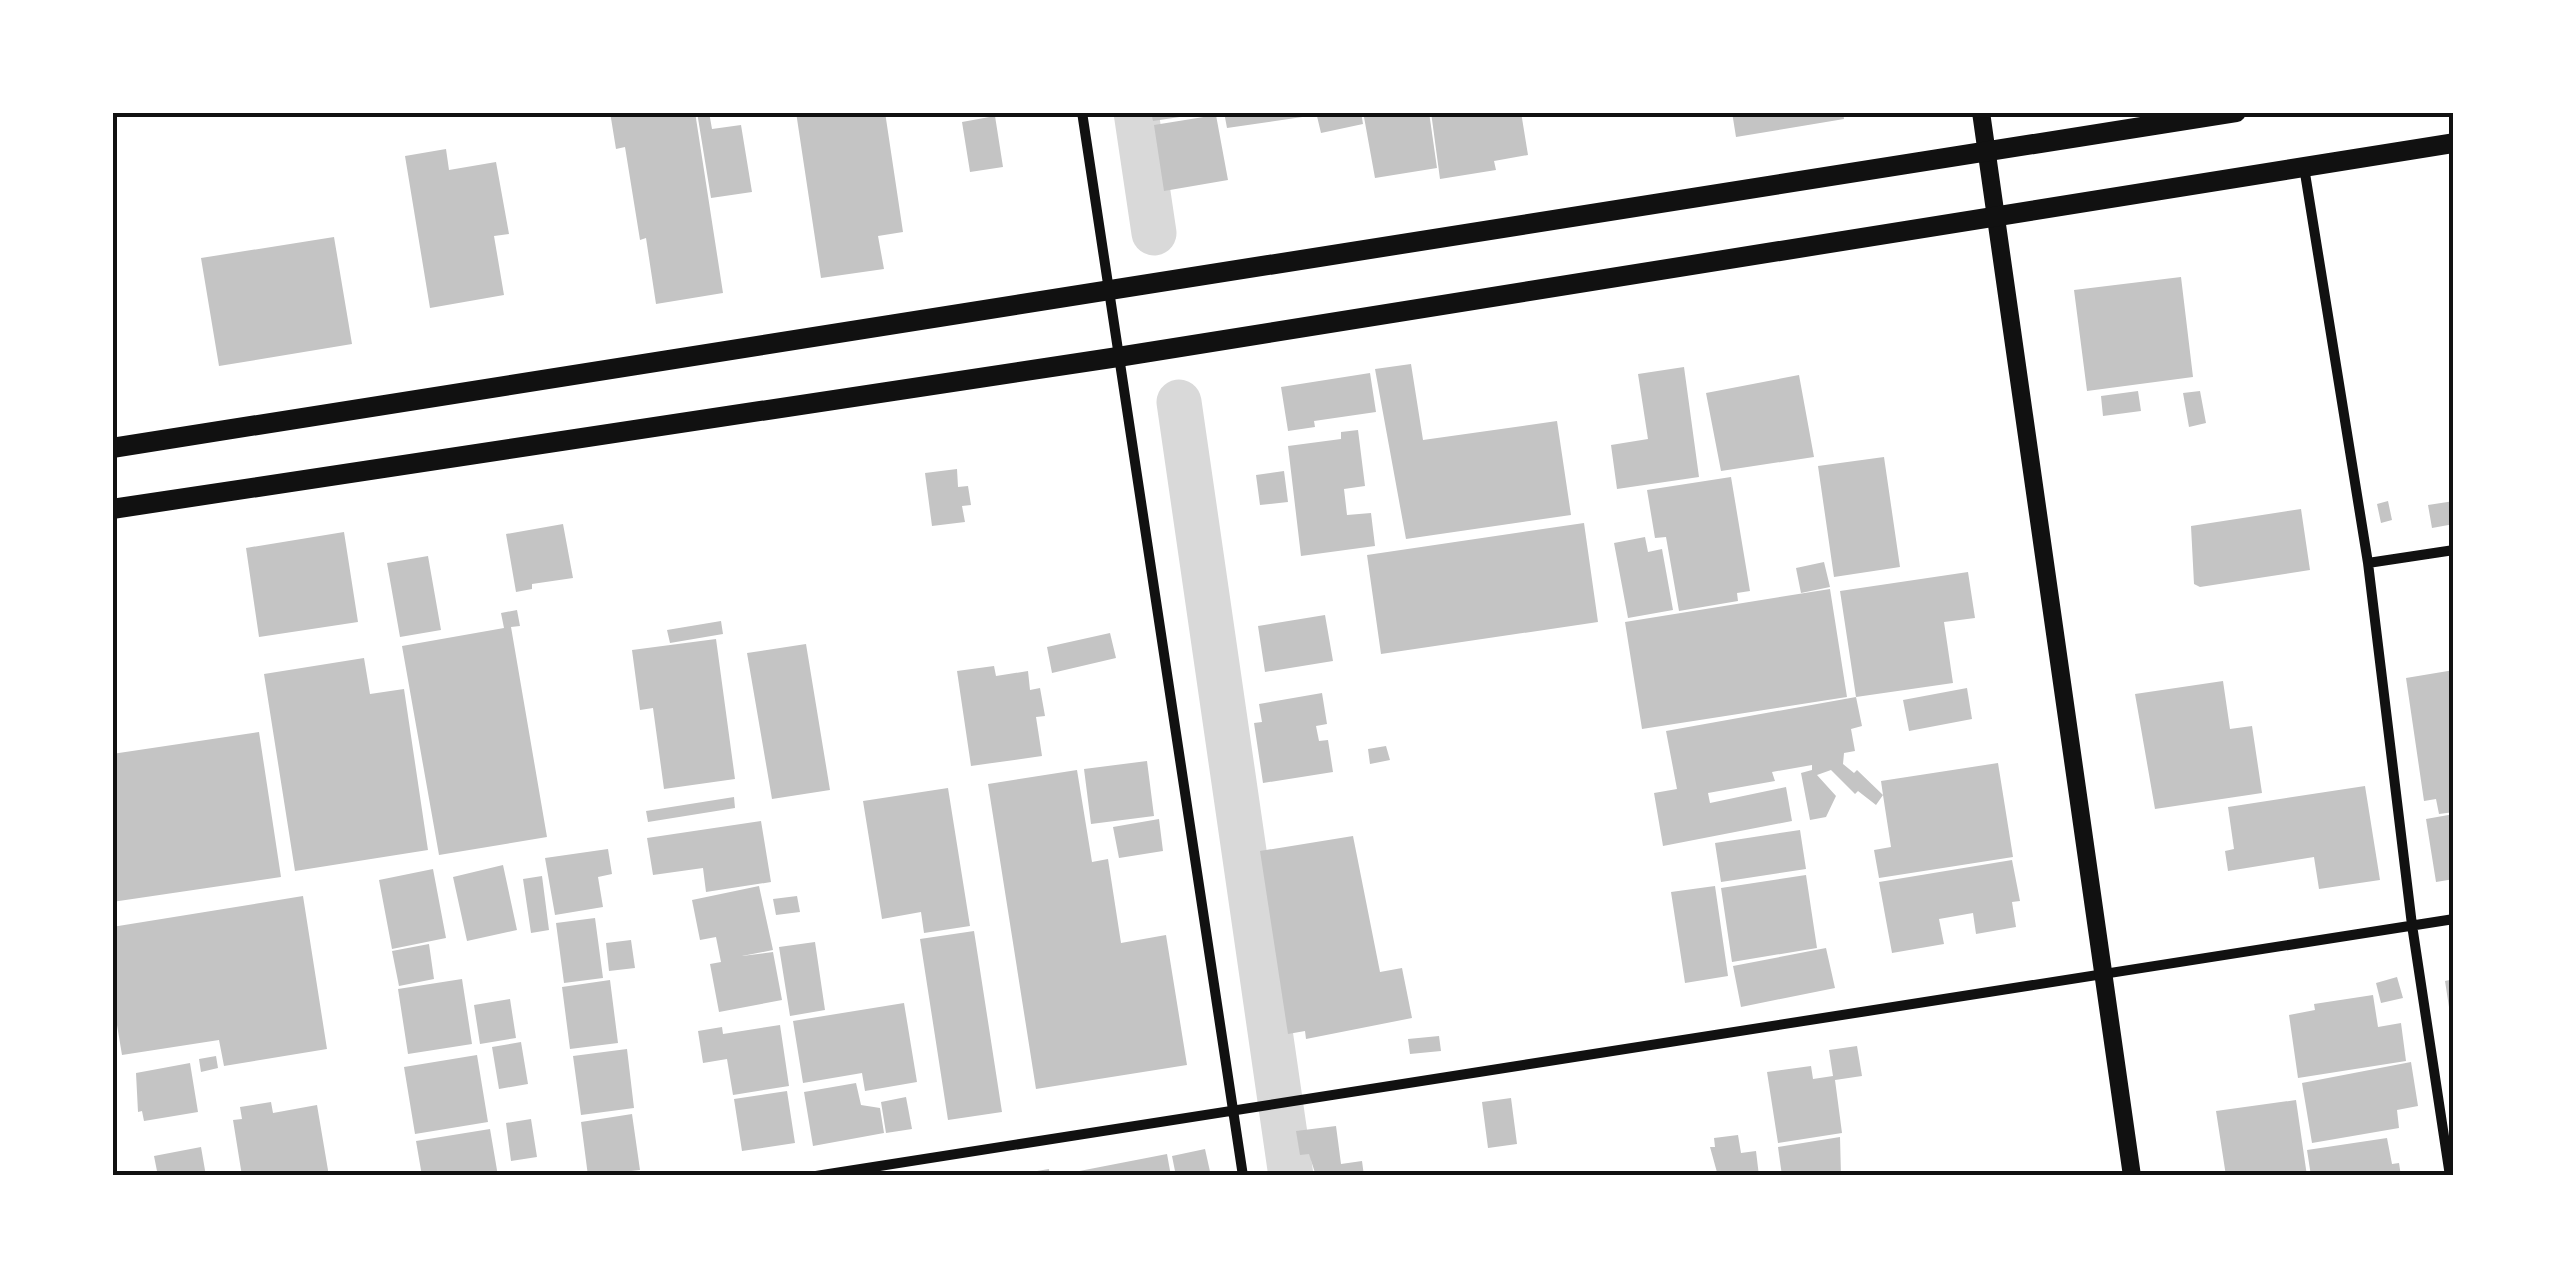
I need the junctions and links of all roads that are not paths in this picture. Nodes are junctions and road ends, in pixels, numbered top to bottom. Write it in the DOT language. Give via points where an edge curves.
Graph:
graph roads {
  1 [pos="1082,112"];
  2 [pos="1981,112"];
  3 [pos="2236,112"];
  4 [pos="2454,143"];
  5 [pos="1987,150"];
  6 [pos="2304,165"];
  7 [pos="1993,218"];
  8 [pos="1107,291"];
  9 [pos="1118,357"];
  10 [pos="112,448"];
  11 [pos="112,509"];
  12 [pos="2454,550"];
  13 [pos="2368,563"];
  14 [pos="2454,919"];
  15 [pos="2412,925"];
  16 [pos="2102,972"];
  17 [pos="1234,1112"];
  18 [pos="816,1176"];
  19 [pos="1243,1176"];
  20 [pos="2132,1176"];
  21 [pos="2450,1176"];
  1 -- 8 [label="street"];
  2 -- 5 [label="street"];
  3 -- 5 [label="main road"];
  4 -- 6 [label="main road"];
  5 -- 7 [label="street"];
  5 -- 8 [label="main road"];
  6 -- 7 [label="main road"];
  6 -- 13 [label="street"];
  7 -- 9 [label="main road"];
  7 -- 16 [label="street"];
  8 -- 9 [label="street"];
  8 -- 10 [label="main road"];
  9 -- 11 [label="main road"];
  9 -- 17 [label="street"];
  12 -- 13 [label="street"];
  13 -- 15 [label="street"];
  14 -- 15 [label="street"];
  15 -- 16 [label="street"];
  15 -- 21 [label="street"];
  16 -- 17 [label="street"];
  16 -- 20 [label="street"];
  17 -- 18 [label="street"];
  17 -- 19 [label="street"];
}
